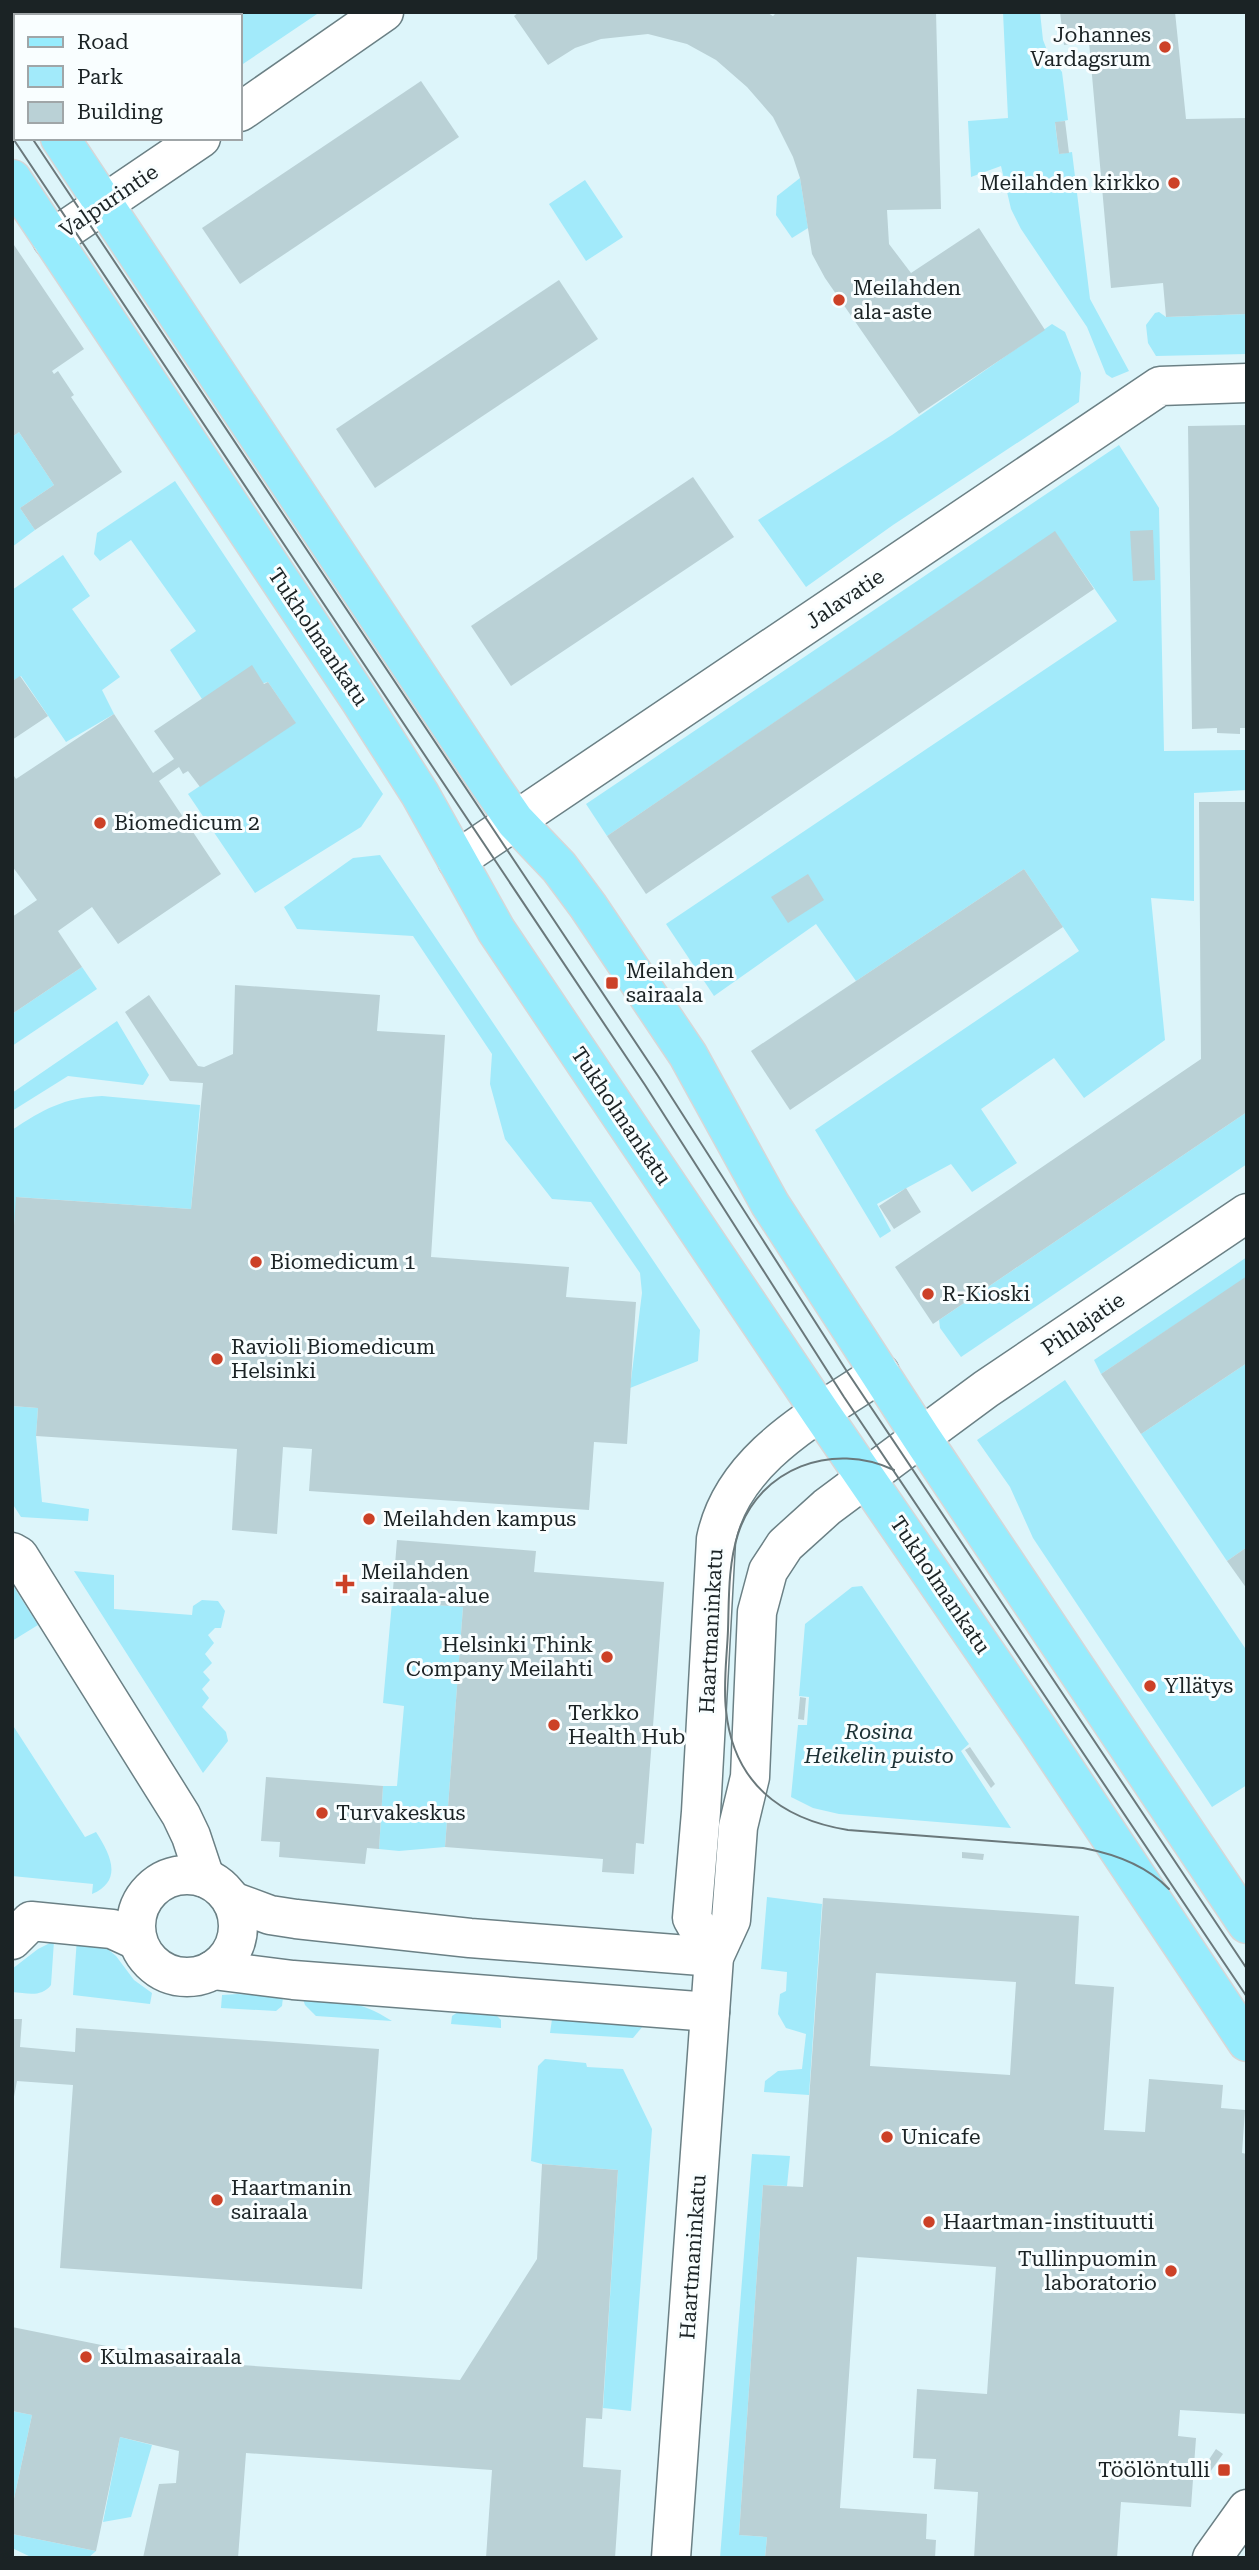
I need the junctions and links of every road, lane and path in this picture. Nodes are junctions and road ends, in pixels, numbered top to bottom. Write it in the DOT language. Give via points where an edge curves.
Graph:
graph roads {
  1 [pos="384,12"];
  2 [pos="242,111"];
  3 [pos="61,140"];
  4 [pos="198,140"];
  5 [pos="12,179"];
  6 [pos="103,205"];
  7 [pos="52,239"];
  8 [pos="1247,383"];
  9 [pos="515,821"];
  10 [pos="457,860"];
  11 [pos="1247,1213"];
  12 [pos="880,1373"];
  13 [pos="821,1413"];
  14 [pos="921,1437"];
  15 [pos="866,1479"];
  16 [pos="12,1552"];
  17 [pos="218,1890"];
  18 [pos="1247,1924"];
  19 [pos="12,1940"];
  20 [pos="136,1940"];
  21 [pos="714,1957"];
  22 [pos="213,1970"];
  23 [pos="710,2012"];
  24 [pos="1247,2042"];
  25 [pos="1247,2509"];
  26 [pos="671,2558"];
  27 [pos="1212,2558"];
  1 -- 2 [label="street"];
  3 -- 6 [label="main road"];
  4 -- 6 [label="street, Valpurintie"];
  5 -- 7 [label="main road, Tukholmankatu"];
  6 -- 7 [label="street, Valpurintie"];
  6 -- 9 [label="main road"];
  7 -- 10 [label="main road, Tukholmankatu" via="360,699"];
  8 -- 9 [label="street, Jalavatie" via="1160,386"];
  9 -- 10 [label="street, Jalavatie"];
  9 -- 12 [label="main road" via="581,896 688,1055 770,1204"];
  10 -- 13 [label="main road, Tukholmankatu" via="496,930"];
  11 -- 14 [label="street, Pihlajatie"];
  12 -- 13 [label="street, Haartmaninkatu"];
  12 -- 14 [label="main road"];
  13 -- 15 [label="main road, Tukholmankatu"];
  13 -- 21 [label="street, Haartmaninkatu" via="755,1464 728,1501 716,1539 692,1918"];
  14 -- 15 [label="street, Haartmaninkatu"];
  14 -- 18 [label="main road"];
  15 -- 21 [label="street, Haartmaninkatu" via="790,1540 768,1571 757,1612 750,1777 738,1827 731,1920"];
  15 -- 24 [label="main road, Tukholmankatu"];
  16 -- 17 [label="street" via="19,1556 181,1815"];
  17 -- 20 [label="street" via="189,1875 153,1887 138,1913"];
  17 -- 21 [label="street" via="270,1915 470,1938"];
  17 -- 22 [label="street" via="238,1926 231,1951"];
  19 -- 20 [label="street" via="31,1921 112,1929"];
  20 -- 22 [label="street" via="151,1961 169,1973 199,1976"];
  21 -- 23 [label="street, Haartmaninkatu"];
  22 -- 23 [label="street"];
  23 -- 26 [label="street, Haartmaninkatu"];
  25 -- 27 [label="street"];
}
